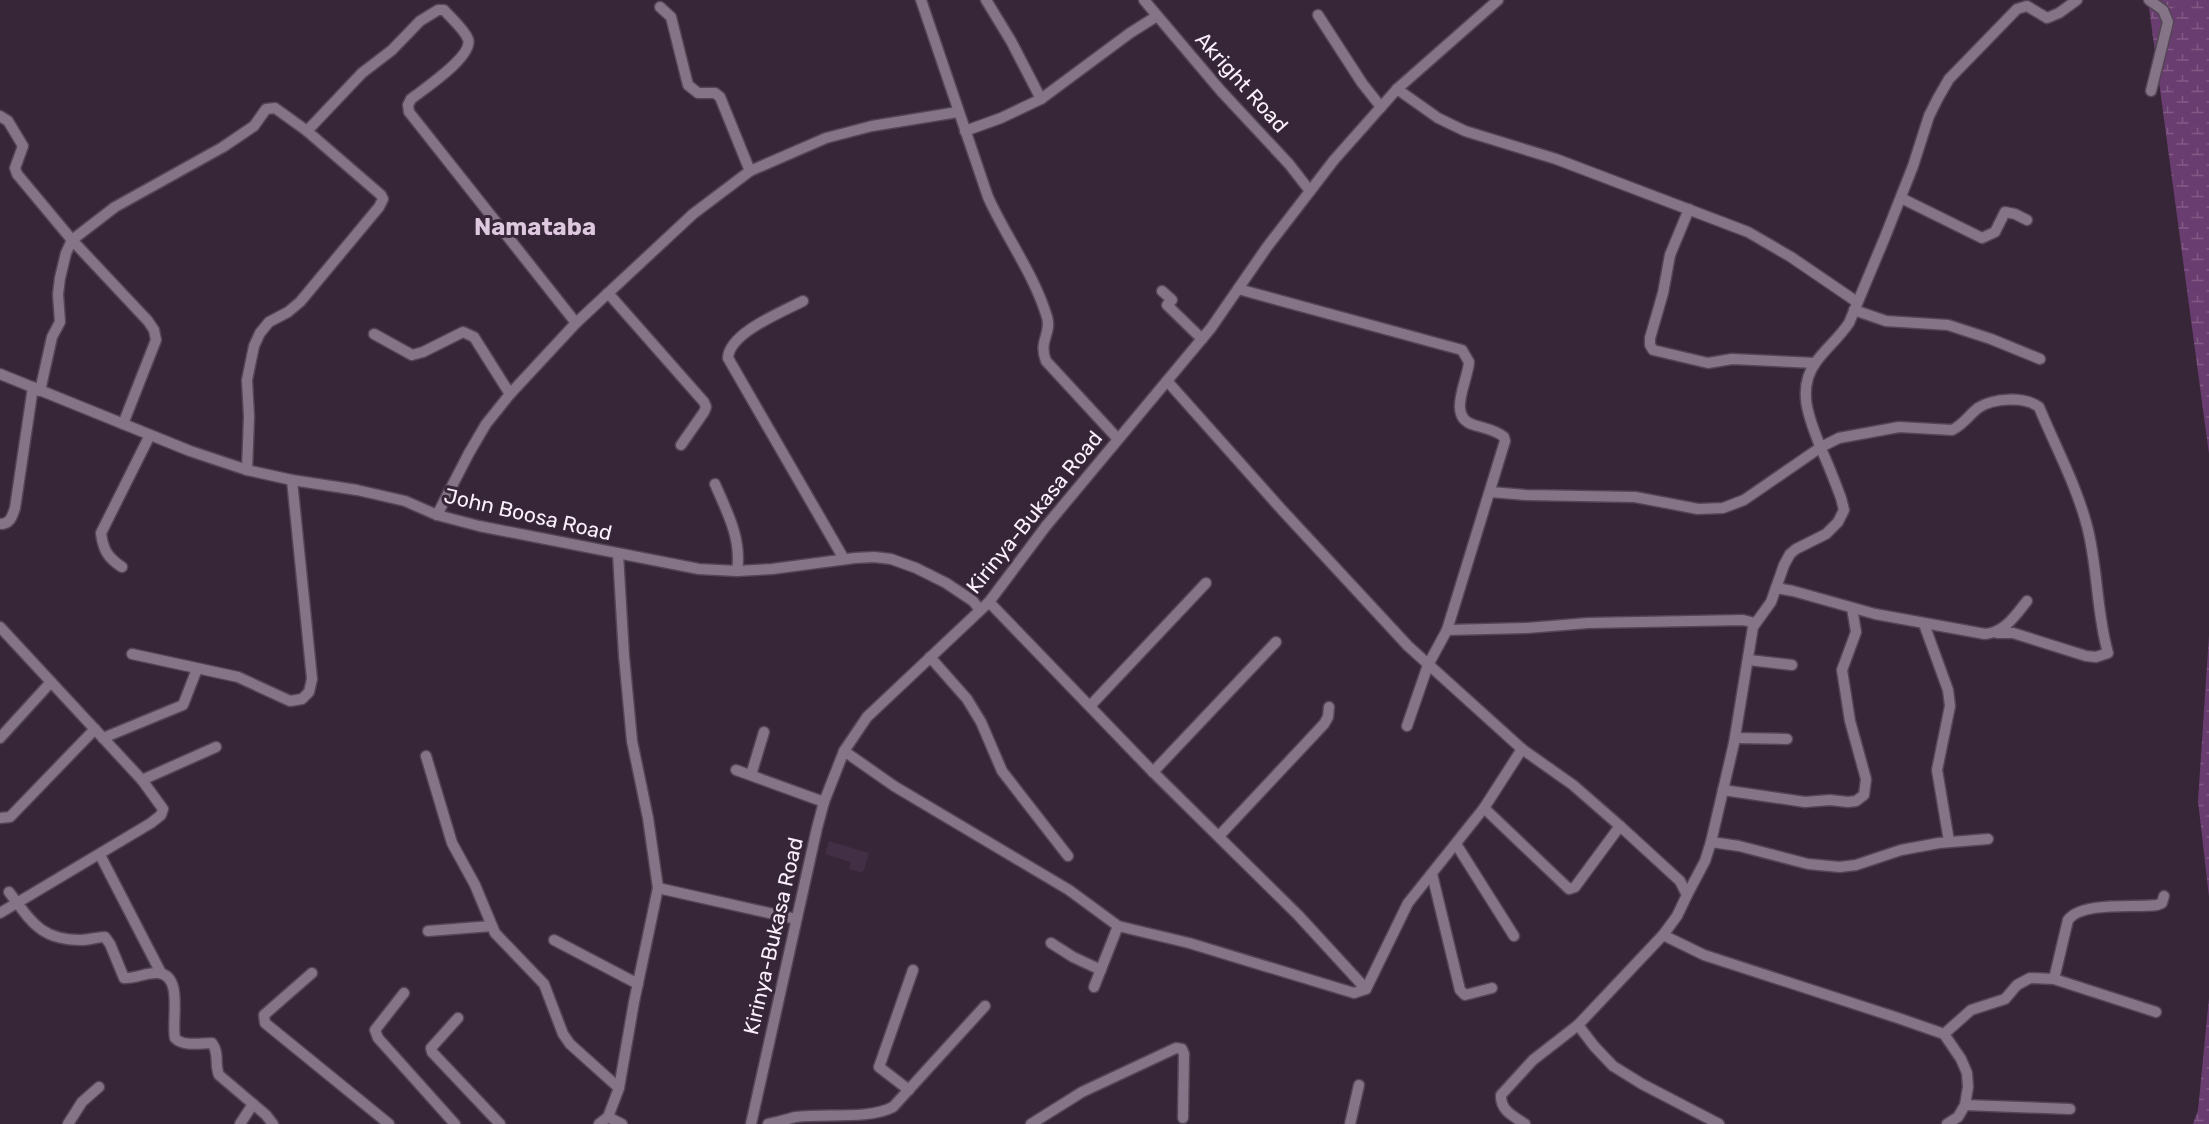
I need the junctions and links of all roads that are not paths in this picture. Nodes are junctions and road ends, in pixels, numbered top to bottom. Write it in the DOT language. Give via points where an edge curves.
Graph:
graph roads {
  1 [pos="921,0"];
  2 [pos="986,0"];
  3 [pos="1144,0"];
  4 [pos="1498,0"];
  5 [pos="2077,0"];
  6 [pos="2149,0"];
  7 [pos="660,7"];
  8 [pos="1318,15"];
  9 [pos="1157,16"];
  10 [pos="1397,89"];
  11 [pos="2151,91"];
  12 [pos="1041,99"];
  13 [pos="1381,107"];
  14 [pos="958,112"];
  15 [pos="0,116"];
  16 [pos="307,131"];
  17 [pos="965,132"];
  18 [pos="750,171"];
  19 [pos="1310,191"];
  20 [pos="1901,198"];
  21 [pos="1689,209"];
  22 [pos="2026,220"];
  23 [pos="72,240"];
  24 [pos="1238,289"];
  25 [pos="1162,291"];
  26 [pos="608,293"];
  27 [pos="803,301"];
  28 [pos="1855,306"];
  29 [pos="576,323"];
  30 [pos="374,334"];
  31 [pos="1202,339"];
  32 [pos="2040,359"];
  33 [pos="1815,363"];
  34 [pos="0,374"];
  35 [pos="1168,382"];
  36 [pos="36,389"];
  37 [pos="510,394"];
  38 [pos="123,424"];
  39 [pos="150,435"];
  40 [pos="1118,439"];
  41 [pos="681,445"];
  42 [pos="1821,447"];
  43 [pos="248,470"];
  44 [pos="292,480"];
  45 [pos="715,484"];
  46 [pos="1491,492"];
  47 [pos="437,515"];
  48 [pos="0,525"];
  49 [pos="560,547"];
  50 [pos="618,554"];
  51 [pos="844,559"];
  52 [pos="122,567"];
  53 [pos="737,571"];
  54 [pos="1206,583"];
  55 [pos="1776,588"];
  56 [pos="2027,601"];
  57 [pos="984,607"];
  58 [pos="1852,608"];
  59 [pos="1755,623"];
  60 [pos="1924,624"];
  61 [pos="1447,630"];
  62 [pos="1997,633"];
  63 [pos="2,635"];
  64 [pos="1276,642"];
  65 [pos="132,654"];
  66 [pos="930,657"];
  67 [pos="1749,660"];
  68 [pos="1428,664"];
  69 [pos="1792,664"];
  70 [pos="197,669"];
  71 [pos="51,682"];
  72 [pos="1090,706"];
  73 [pos="1329,707"];
  74 [pos="1407,726"];
  75 [pos="95,729"];
  76 [pos="764,732"];
  77 [pos="0,738"];
  78 [pos="103,738"];
  79 [pos="1735,738"];
  80 [pos="1787,739"];
  81 [pos="216,747"];
  82 [pos="1522,749"];
  83 [pos="841,755"];
  84 [pos="426,756"];
  85 [pos="736,770"];
  86 [pos="1153,772"];
  87 [pos="752,776"];
  88 [pos="142,780"];
  89 [pos="1723,790"];
  90 [pos="824,802"];
  91 [pos="1484,808"];
  92 [pos="0,818"];
  93 [pos="1620,826"];
  94 [pos="1219,836"];
  95 [pos="1988,839"];
  96 [pos="1711,842"];
  97 [pos="1949,842"];
  98 [pos="1456,844"];
  99 [pos="100,855"];
  100 [pos="1068,856"];
  101 [pos="1236,862"];
  102 [pos="1432,874"];
  103 [pos="658,888"];
  104 [pos="9,892"];
  105 [pos="1688,895"];
  106 [pos="2164,896"];
  107 [pos="17,902"];
  108 [pos="0,913"];
  109 [pos="796,919"];
  110 [pos="492,926"];
  111 [pos="1113,927"];
  112 [pos="428,931"];
  113 [pos="1663,935"];
  114 [pos="1514,936"];
  115 [pos="554,940"];
  116 [pos="1051,943"];
  117 [pos="913,970"];
  118 [pos="1101,970"];
  119 [pos="161,973"];
  120 [pos="312,973"];
  121 [pos="2054,979"];
  122 [pos="638,984"];
  123 [pos="1094,987"];
  124 [pos="1492,988"];
  125 [pos="1366,989"];
  126 [pos="404,993"];
  127 [pos="985,1006"];
  128 [pos="2156,1012"];
  129 [pos="458,1018"];
  130 [pos="1578,1024"];
  131 [pos="1944,1034"];
  132 [pos="1359,1085"];
  133 [pos="99,1087"];
  134 [pos="619,1088"];
  135 [pos="909,1090"];
  136 [pos="253,1104"];
  137 [pos="1965,1105"];
  138 [pos="2070,1109"];
  139 [pos="1184,1118"];
  140 [pos="603,1120"];
  141 [pos="1958,1120"];
  142 [pos="68,1124"];
  143 [pos="240,1124"];
  144 [pos="273,1124"];
  145 [pos="389,1124"];
  146 [pos="455,1124"];
  147 [pos="500,1124"];
  148 [pos="622,1124"];
  149 [pos="751,1124"];
  150 [pos="768,1124"];
  151 [pos="1031,1124"];
  152 [pos="1350,1124"];
  153 [pos="1525,1124"];
  154 [pos="1719,1124"];
  155 [pos="1947,1124"];
  1 -- 14 [label="street"];
  2 -- 12 [label="street"];
  3 -- 9 [label="street, Akright Road"];
  4 -- 10 [label="street, Kirinya-Bukasa Road"];
  5 -- 20 [label="street" via="2047,18 2027,6 2017,9 1949,79 1929,117"];
  6 -- 11 [label="street" via="2163,10 2168,22"];
  7 -- 18 [label="street" via="674,25 688,85 698,93 715,93 720,97"];
  8 -- 13 [label="street"];
  9 -- 12 [label="street"];
  9 -- 19 [label="street, Akright Road"];
  10 -- 13 [label="street, Kirinya-Bukasa Road"];
  10 -- 21 [label="street" via="1438,118 1465,131 1556,159"];
  12 -- 17 [label="street"];
  13 -- 19 [label="street, Kirinya-Bukasa Road"];
  14 -- 17 [label="street"];
  14 -- 18 [label="street" via="826,138"];
  15 -- 23 [label="street" via="8,121 23,146 16,174"];
  16 -- 23 [label="street" via="275,108 266,109 254,126 224,147 116,207"];
  16 -- 29 [label="street" via="362,73 420,21 444,10 467,38 467,51 411,99 409,112"];
  16 -- 43 [label="street" via="381,195 382,203 300,302 269,322 260,333 247,380"];
  17 -- 40 [label="street" via="999,223 1044,309 1048,327 1042,350 1046,361"];
  18 -- 26 [label="street" via="693,214"];
  19 -- 24 [label="street, Kirinya-Bukasa Road"];
  20 -- 22 [label="street" via="1982,238 1995,231 2005,213"];
  20 -- 28 [label="street"];
  21 -- 28 [label="street" via="1748,232 1791,257"];
  21 -- 33 [label="street" via="1670,255 1650,338 1653,350 1708,363 1732,359"];
  23 -- 36 [label="street" via="59,286 60,322"];
  23 -- 38 [label="street" via="154,330 156,340"];
  24 -- 31 [label="street, Kirinya-Bukasa Road"];
  24 -- 46 [label="street" via="1462,350 1468,362 1459,405 1462,418 1500,434 1505,441"];
  25 -- 31 [label="street" via="1172,300 1167,305"];
  26 -- 29 [label="street"];
  26 -- 41 [label="street" via="704,402 704,412"];
  27 -- 51 [label="street" via="737,339 728,358"];
  28 -- 32 [label="street" via="1886,321 1948,325"];
  28 -- 33 [label="street" via="1842,334"];
  29 -- 37 [label="street"];
  30 -- 37 [label="street" via="412,355 463,332 468,334 474,337"];
  31 -- 35 [label="street, Kirinya-Bukasa Road"];
  33 -- 42 [label="street" via="1809,375 1806,402"];
  34 -- 36 [label="street, John Boosa Road"];
  35 -- 40 [label="street, Kirinya-Bukasa Road"];
  35 -- 68 [label="street"];
  36 -- 38 [label="street, John Boosa Road"];
  36 -- 48 [label="street" via="15,508 11,520"];
  37 -- 47 [label="street" via="486,424"];
  38 -- 39 [label="street, John Boosa Road"];
  39 -- 43 [label="street, John Boosa Road"];
  39 -- 52 [label="street" via="101,533 109,559"];
  40 -- 57 [label="street, Kirinya-Bukasa Road"];
  42 -- 46 [label="street" via="1744,500 1723,508 1698,509 1635,497"];
  42 -- 55 [label="street" via="1844,510 1826,534 1790,554"];
  42 -- 62 [label="street" via="1834,439 1899,427 1952,430 1988,404 2018,399 2032,401 2038,407 2087,527 2108,652 2086,656 2013,633"];
  43 -- 44 [label="street, John Boosa Road"];
  44 -- 47 [label="street, John Boosa Road" via="405,501"];
  44 -- 70 [label="street" via="312,679 309,692 302,699 290,701 238,677"];
  45 -- 53 [label="street" via="737,542"];
  46 -- 61 [label="street"];
  47 -- 50 [label="street, John Boosa Road"];
  49 -- 57 [label="street, John Boosa Road" via="751,577 849,562 896,565"];
  50 -- 53 [label="street, John Boosa Road" via="699,569"];
  50 -- 103 [label="street" via="632,741"];
  51 -- 53 [label="street, John Boosa Road"];
  51 -- 57 [label="street, John Boosa Road" via="874,557 916,568"];
  54 -- 72 [label="street"];
  55 -- 58 [label="street"];
  55 -- 59 [label="street"];
  56 -- 62 [label="street"];
  57 -- 66 [label="street, Kirinya-Bukasa Road"];
  57 -- 72 [label="street"];
  57 -- 101 [label="street"];
  58 -- 60 [label="street"];
  58 -- 89 [label="street" via="1856,632 1842,670 1866,780 1864,795 1848,802 1805,802"];
  59 -- 61 [label="street" via="1588,623"];
  59 -- 67 [label="street"];
  60 -- 62 [label="street"];
  60 -- 97 [label="street" via="1950,706 1936,770"];
  61 -- 68 [label="street"];
  63 -- 71 [label="street"];
  64 -- 86 [label="street"];
  65 -- 70 [label="street"];
  66 -- 83 [label="street, Kirinya-Bukasa Road" via="867,717"];
  66 -- 100 [label="street" via="970,704 1002,771"];
  67 -- 69 [label="street"];
  67 -- 79 [label="street"];
  68 -- 74 [label="street"];
  68 -- 82 [label="street"];
  70 -- 78 [label="street" via="183,705"];
  71 -- 75 [label="street"];
  71 -- 77 [label="street"];
  72 -- 86 [label="street"];
  73 -- 94 [label="street" via="1324,724"];
  75 -- 78 [label="street"];
  75 -- 92 [label="street" via="10,818"];
  76 -- 87 [label="street"];
  78 -- 88 [label="street"];
  79 -- 80 [label="street"];
  79 -- 89 [label="street"];
  81 -- 88 [label="street"];
  82 -- 91 [label="street"];
  82 -- 93 [label="street" via="1573,785"];
  83 -- 90 [label="street, Kirinya-Bukasa Road"];
  83 -- 111 [label="street" via="1069,890"];
  84 -- 110 [label="street" via="452,843"];
  85 -- 87 [label="street"];
  86 -- 94 [label="street"];
  87 -- 90 [label="street"];
  88 -- 99 [label="street" via="163,813"];
  89 -- 96 [label="street"];
  90 -- 109 [label="street, Kirinya-Bukasa Road"];
  91 -- 93 [label="street" via="1569,889"];
  91 -- 98 [label="street"];
  93 -- 105 [label="street" via="1680,881"];
  94 -- 125 [label="street"];
  95 -- 97 [label="street"];
  96 -- 97 [label="street" via="1808,864 1840,867"];
  96 -- 105 [label="street"];
  98 -- 102 [label="street"];
  98 -- 114 [label="street"];
  99 -- 107 [label="street"];
  99 -- 119 [label="street"];
  102 -- 124 [label="street" via="1460,990 1465,995"];
  102 -- 125 [label="street" via="1408,903"];
  103 -- 109 [label="street"];
  103 -- 122 [label="street"];
  104 -- 107 [label="street"];
  105 -- 113 [label="street"];
  106 -- 121 [label="street" via="2157,906 2110,907 2072,915"];
  107 -- 108 [label="street"];
  107 -- 119 [label="street" via="43,932 74,939 105,937 124,978"];
  109 -- 149 [label="street, Kirinya-Bukasa Road"];
  110 -- 112 [label="street"];
  110 -- 134 [label="street" via="500,940 544,984 570,1044"];
  111 -- 118 [label="street"];
  111 -- 125 [label="street" via="1200,946 1354,993"];
  113 -- 130 [label="street"];
  113 -- 131 [label="street" via="1713,958"];
  115 -- 122 [label="street"];
  116 -- 118 [label="street"];
  117 -- 135 [label="street" via="879,1067"];
  118 -- 123 [label="street"];
  119 -- 136 [label="street" via="168,978 175,995 175,1038 185,1044 212,1043 219,1075"];
  120 -- 145 [label="street" via="264,1015 265,1023"];
  121 -- 128 [label="street"];
  121 -- 131 [label="street" via="2037,977 2023,981 2005,999 1971,1010"];
  122 -- 134 [label="street"];
  126 -- 146 [label="street" via="375,1030 378,1038"];
  127 -- 135 [label="street"];
  129 -- 147 [label="street" via="431,1048 432,1052"];
  130 -- 153 [label="street" via="1533,1060 1501,1095 1503,1108"];
  130 -- 154 [label="street" via="1613,1066"];
  131 -- 137 [label="street" via="1967,1073"];
  132 -- 152 [label="street"];
  133 -- 142 [label="street" via="82,1102"];
  134 -- 140 [label="street"];
  135 -- 150 [label="street" via="893,1107 884,1110 796,1117"];
  136 -- 143 [label="street"];
  136 -- 144 [label="street"];
  137 -- 138 [label="street"];
  137 -- 141 [label="street"];
  139 -- 151 [label="street" via="1184,1054 1176,1048 1082,1092"];
  140 -- 148 [label="street"];
  141 -- 155 [label="street"];
}
